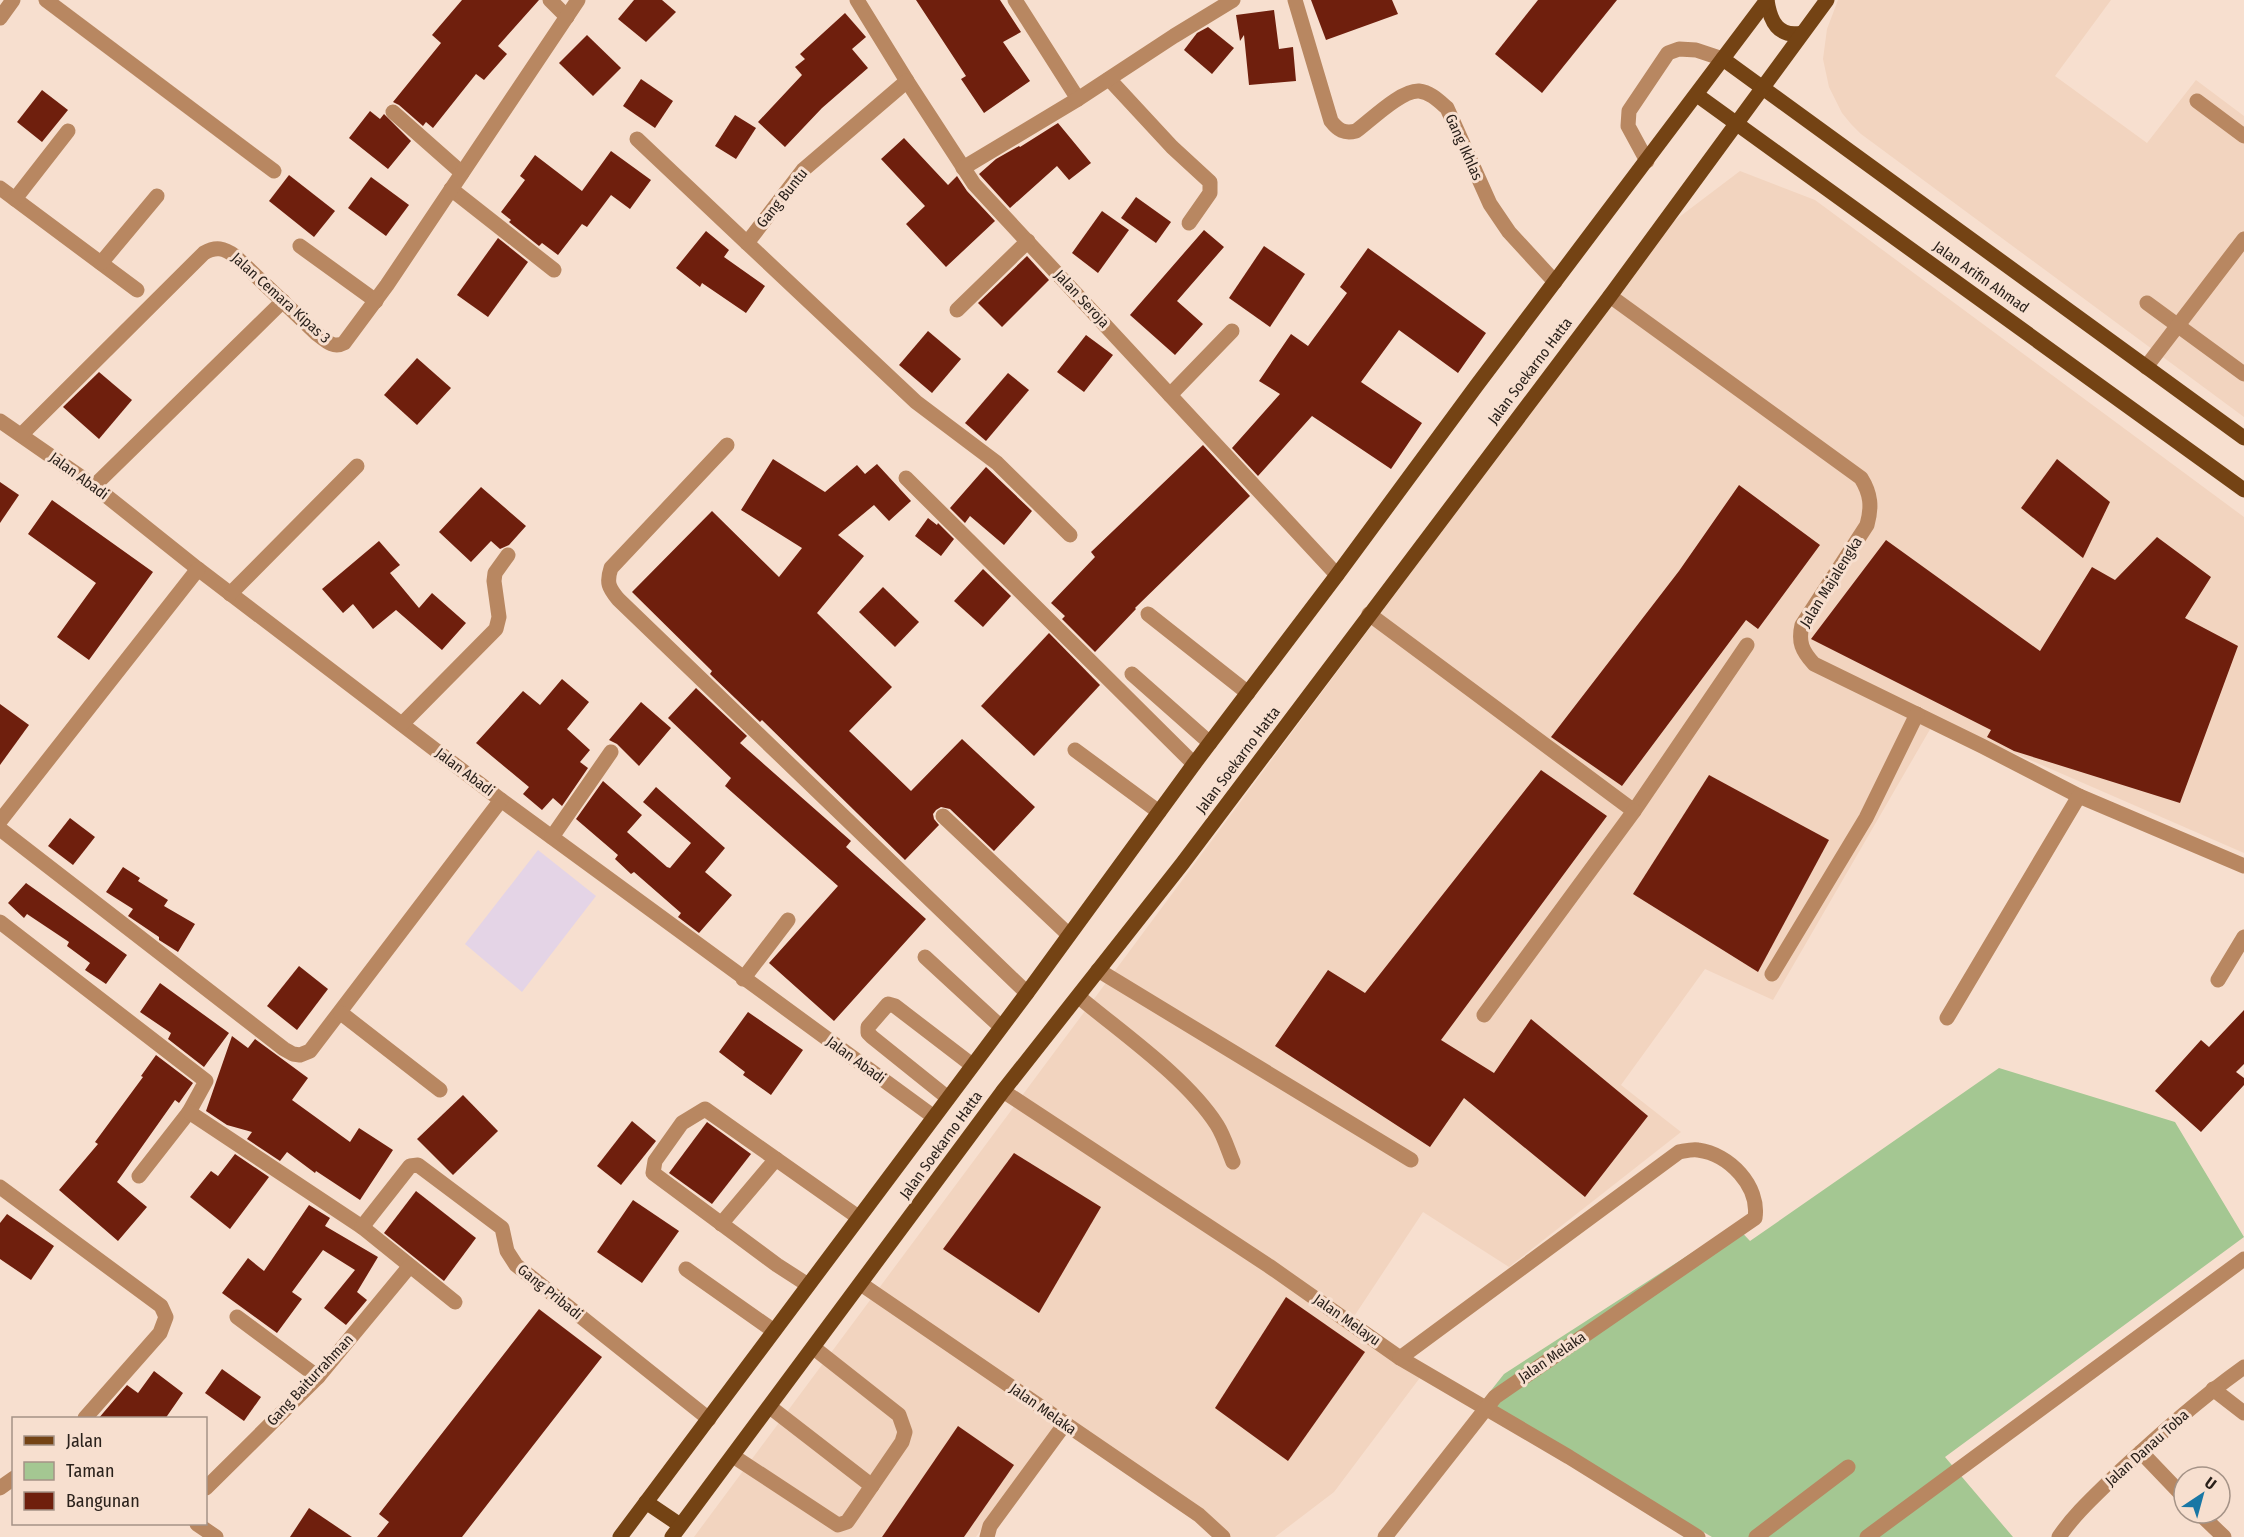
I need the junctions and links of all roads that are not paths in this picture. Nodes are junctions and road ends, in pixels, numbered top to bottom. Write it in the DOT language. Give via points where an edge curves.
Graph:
graph roads {
  1 [pos="13,0"];
  2 [pos="46,0"];
  3 [pos="550,0"];
  4 [pos="578,0"];
  5 [pos="857,0"];
  6 [pos="1015,0"];
  7 [pos="1233,0"];
  8 [pos="1295,0"];
  9 [pos="1767,0"];
  10 [pos="1827,0"];
  11 [pos="567,17"];
  12 [pos="0,18"];
  13 [pos="1802,33"];
  14 [pos="1723,59"];
  15 [pos="1109,79"];
  16 [pos="907,81"];
  17 [pos="1762,89"];
  18 [pos="1697,95"];
  19 [pos="1078,99"];
  20 [pos="2198,101"];
  21 [pos="393,112"];
  22 [pos="1737,124"];
  23 [pos="68,131"];
  24 [pos="2244,136"];
  25 [pos="637,139"];
  26 [pos="1647,161"];
  27 [pos="963,168"];
  28 [pos="274,171"];
  29 [pos="462,173"];
  30 [pos="0,188"];
  31 [pos="451,189"];
  32 [pos="157,196"];
  33 [pos="15,199"];
  34 [pos="1189,223"];
  35 [pos="2244,239"];
  36 [pos="1028,241"];
  37 [pos="747,243"];
  38 [pos="300,246"];
  39 [pos="101,263"];
  40 [pos="554,270"];
  41 [pos="1555,282"];
  42 [pos="137,290"];
  43 [pos="1610,296"];
  44 [pos="283,301"];
  45 [pos="376,301"];
  46 [pos="2147,303"];
  47 [pos="957,310"];
  48 [pos="2178,326"];
  49 [pos="1232,331"];
  50 [pos="2146,367"];
  51 [pos="2244,374"];
  52 [pos="1170,395"];
  53 [pos="0,421"];
  54 [pos="21,435"];
  55 [pos="2244,438"];
  56 [pos="727,445"];
  57 [pos="357,466"];
  58 [pos="906,478"];
  59 [pos="94,486"];
  60 [pos="2244,490"];
  61 [pos="1070,535"];
  62 [pos="508,555"];
  63 [pos="198,569"];
  64 [pos="1337,575"];
  65 [pos="230,594"];
  66 [pos="1148,614"];
  67 [pos="1369,614"];
  68 [pos="1747,645"];
  69 [pos="1132,674"];
  70 [pos="1248,693"];
  71 [pos="1917,714"];
  72 [pos="402,724"];
  73 [pos="1210,743"];
  74 [pos="1075,750"];
  75 [pos="611,752"];
  76 [pos="1194,764"];
  77 [pos="2079,796"];
  78 [pos="501,800"];
  79 [pos="1634,811"];
  80 [pos="1159,812"];
  81 [pos="943,816"];
  82 [pos="0,821"];
  83 [pos="0,829"];
  84 [pos="552,837"];
  85 [pos="2244,866"];
  86 [pos="788,920"];
  87 [pos="0,922"];
  88 [pos="1069,935"];
  89 [pos="2244,937"];
  90 [pos="925,957"];
  91 [pos="1098,970"];
  92 [pos="1772,974"];
  93 [pos="743,979"];
  94 [pos="2218,980"];
  95 [pos="1027,993"];
  96 [pos="1079,997"];
  97 [pos="341,1012"];
  98 [pos="1484,1015"];
  99 [pos="1947,1018"];
  100 [pos="1001,1027"];
  101 [pos="972,1065"];
  102 [pos="440,1090"];
  103 [pos="1003,1091"];
  104 [pos="948,1098"];
  105 [pos="189,1112"];
  106 [pos="934,1117"];
  107 [pos="776,1159"];
  108 [pos="1411,1160"];
  109 [pos="1233,1162"];
  110 [pos="139,1176"];
  111 [pos="0,1187"];
  112 [pos="858,1217"];
  113 [pos="721,1224"];
  114 [pos="362,1227"];
  115 [pos="2244,1259"];
  116 [pos="409,1267"];
  117 [pos="686,1269"];
  118 [pos="861,1284"];
  119 [pos="808,1285"];
  120 [pos="455,1302"];
  121 [pos="237,1317"];
  122 [pos="774,1331"];
  123 [pos="814,1348"];
  124 [pos="1400,1358"];
  125 [pos="2244,1367"];
  126 [pos="318,1377"];
  127 [pos="2213,1389"];
  128 [pos="770,1407"];
  129 [pos="1484,1409"];
  130 [pos="2244,1413"];
  131 [pos="87,1417"];
  132 [pos="709,1419"];
  133 [pos="1064,1425"];
  134 [pos="2141,1452"];
  135 [pos="733,1456"];
  136 [pos="1848,1467"];
  137 [pos="2172,1484"];
  138 [pos="872,1486"];
  139 [pos="207,1487"];
  140 [pos="646,1502"];
  141 [pos="198,1525"];
  142 [pos="2212,1525"];
  143 [pos="676,1531"];
  144 [pos="1696,1536"];
  145 [pos="216,1537"];
  146 [pos="620,1537"];
  147 [pos="987,1537"];
  148 [pos="1222,1537"];
  149 [pos="1385,1537"];
  150 [pos="1756,1537"];
  151 [pos="1867,1537"];
  152 [pos="2058,1537"];
  153 [pos="2224,1537"];
  1 -- 12 [label="street"];
  2 -- 28 [label="street"];
  3 -- 11 [label="street"];
  4 -- 11 [label="street, Jalan Cemara Kipas 3"];
  5 -- 16 [label="street, Jalan Seroja"];
  6 -- 19 [label="street"];
  7 -- 15 [label="street"];
  8 -- 41 [label="street, Gang Ikhlas" via="1335,127 1348,133 1356,131 1407,93 1421,91 1435,97 1447,108 1490,204 1509,232"];
  9 -- 13 [label="main road" via="1775,25 1795,35"];
  9 -- 14 [label="main road, Jalan Soekarno Hatta"];
  10 -- 13 [label="main road, Jalan Soekarno Hatta"];
  11 -- 29 [label="street, Jalan Cemara Kipas 3"];
  13 -- 17 [label="main road, Jalan Soekarno Hatta"];
  14 -- 17 [label="main road, Jalan Arifin Ahmad"];
  14 -- 18 [label="main road, Jalan Soekarno Hatta"];
  14 -- 26 [label="street" via="1696,50 1668,53 1629,111 1628,126"];
  15 -- 19 [label="street"];
  15 -- 34 [label="street" via="1210,182 1210,193"];
  16 -- 27 [label="street, Jalan Seroja"];
  16 -- 37 [label="street, Gang Buntu" via="803,170"];
  17 -- 22 [label="main road, Jalan Soekarno Hatta"];
  17 -- 50 [label="main road, Jalan Arifin Ahmad"];
  18 -- 22 [label="main road, Jalan Arifin Ahmad"];
  18 -- 26 [label="main road, Jalan Soekarno Hatta"];
  19 -- 27 [label="street"];
  20 -- 24 [label="street"];
  21 -- 29 [label="street"];
  22 -- 43 [label="main road, Jalan Soekarno Hatta"];
  22 -- 60 [label="main road, Jalan Arifin Ahmad"];
  23 -- 33 [label="street"];
  25 -- 37 [label="street, Gang Buntu"];
  26 -- 41 [label="main road, Jalan Soekarno Hatta"];
  27 -- 36 [label="street, Jalan Seroja"];
  29 -- 31 [label="street, Jalan Cemara Kipas 3"];
  30 -- 33 [label="street"];
  31 -- 40 [label="street"];
  31 -- 45 [label="street, Jalan Cemara Kipas 3"];
  32 -- 39 [label="street"];
  33 -- 39 [label="street"];
  35 -- 48 [label="street"];
  36 -- 47 [label="street"];
  36 -- 52 [label="street, Jalan Seroja"];
  37 -- 61 [label="street" via="916,402 997,463"];
  38 -- 45 [label="street"];
  39 -- 42 [label="street"];
  41 -- 64 [label="main road, Jalan Soekarno Hatta"];
  43 -- 67 [label="main road, Jalan Soekarno Hatta"];
  43 -- 71 [label="street, Jalan Majalengka" via="1861,478 1872,509 1867,525 1802,625 1801,646 1814,664"];
  44 -- 45 [label="street, Jalan Cemara Kipas 3" via="317,334 340,345 348,340"];
  44 -- 54 [label="street, Jalan Cemara Kipas 3" via="235,256 219,248 211,249"];
  44 -- 59 [label="street"];
  46 -- 48 [label="street"];
  48 -- 50 [label="street"];
  48 -- 51 [label="street"];
  49 -- 52 [label="street"];
  50 -- 55 [label="main road, Jalan Arifin Ahmad"];
  52 -- 64 [label="street, Jalan Seroja"];
  53 -- 54 [label="street, Jalan Abadi"];
  54 -- 59 [label="street, Jalan Abadi"];
  56 -- 95 [label="street" via="611,568 608,587"];
  57 -- 65 [label="street"];
  58 -- 76 [label="street"];
  59 -- 63 [label="street, Jalan Abadi"];
  62 -- 72 [label="street" via="495,573 499,617 496,630"];
  63 -- 65 [label="street, Jalan Abadi"];
  63 -- 82 [label="street"];
  64 -- 70 [label="main road, Jalan Soekarno Hatta"];
  65 -- 72 [label="street, Jalan Abadi"];
  66 -- 70 [label="street"];
  67 -- 79 [label="street"];
  67 -- 91 [label="main road, Jalan Soekarno Hatta"];
  68 -- 79 [label="street"];
  69 -- 73 [label="street"];
  70 -- 73 [label="main road, Jalan Soekarno Hatta"];
  71 -- 77 [label="street, Jalan Majalengka"];
  71 -- 92 [label="street" via="1866,818"];
  72 -- 78 [label="street, Jalan Abadi"];
  73 -- 76 [label="main road, Jalan Soekarno Hatta"];
  74 -- 80 [label="street"];
  75 -- 84 [label="street"];
  76 -- 80 [label="main road, Jalan Soekarno Hatta"];
  77 -- 85 [label="street, Jalan Majalengka"];
  77 -- 99 [label="street"];
  78 -- 84 [label="street, Jalan Abadi"];
  78 -- 97 [label="street"];
  79 -- 98 [label="street"];
  80 -- 88 [label="main road, Jalan Soekarno Hatta"];
  81 -- 88 [label="street"];
  83 -- 97 [label="street" via="292,1054 310,1051"];
  84 -- 93 [label="street, Jalan Abadi"];
  86 -- 93 [label="street"];
  87 -- 105 [label="street" via="202,1076 205,1086"];
  88 -- 95 [label="main road, Jalan Soekarno Hatta"];
  89 -- 94 [label="street"];
  90 -- 100 [label="street"];
  91 -- 96 [label="main road, Jalan Soekarno Hatta"];
  91 -- 108 [label="street"];
  93 -- 106 [label="street, Jalan Abadi"];
  95 -- 100 [label="main road, Jalan Soekarno Hatta"];
  96 -- 103 [label="main road, Jalan Soekarno Hatta"];
  96 -- 109 [label="street" via="1200,1102 1218,1127"];
  97 -- 102 [label="street"];
  100 -- 101 [label="main road, Jalan Soekarno Hatta"];
  101 -- 104 [label="main road, Jalan Soekarno Hatta"];
  101 -- 104 [label="street" via="895,1006 884,1007 868,1027 868,1034"];
  103 -- 118 [label="main road, Jalan Soekarno Hatta"];
  103 -- 124 [label="street, Jalan Melayu" via="1269,1266"];
  104 -- 106 [label="main road, Jalan Soekarno Hatta"];
  105 -- 110 [label="street"];
  105 -- 114 [label="street"];
  106 -- 112 [label="main road, Jalan Soekarno Hatta"];
  107 -- 112 [label="street"];
  107 -- 113 [label="street"];
  107 -- 113 [label="street" via="705,1109 682,1123 655,1161 653,1173"];
  111 -- 131 [label="street" via="161,1306 166,1317 160,1333"];
  112 -- 119 [label="main road, Jalan Soekarno Hatta"];
  113 -- 119 [label="street"];
  114 -- 116 [label="street"];
  114 -- 132 [label="street, Gang Pribadi" via="410,1166 418,1165 502,1227 507,1251 516,1265"];
  115 -- 151 [label="street"];
  116 -- 120 [label="street"];
  116 -- 126 [label="street, Gang Baiturrahman"];
  117 -- 122 [label="street"];
  118 -- 123 [label="main road, Jalan Soekarno Hatta"];
  118 -- 133 [label="street, Jalan Melaka"];
  119 -- 122 [label="main road, Jalan Soekarno Hatta"];
  121 -- 126 [label="street"];
  122 -- 132 [label="main road, Jalan Soekarno Hatta"];
  123 -- 128 [label="main road, Jalan Soekarno Hatta"];
  123 -- 138 [label="street" via="902,1421 902,1442"];
  124 -- 129 [label="street, Jalan Melayu"];
  124 -- 129 [label="street, Jalan Melaka" via="1679,1152 1696,1149 1731,1165 1752,1189 1757,1205 1755,1218 1504,1390"];
  125 -- 127 [label="street, Jalan Danau Toba"];
  126 -- 139 [label="street, Gang Baiturrahman"];
  127 -- 130 [label="street"];
  127 -- 134 [label="street, Jalan Danau Toba"];
  128 -- 135 [label="main road, Jalan Soekarno Hatta"];
  128 -- 138 [label="street"];
  129 -- 144 [label="street, Jalan Melayu"];
  129 -- 149 [label="street, Jalan Melaka"];
  132 -- 140 [label="main road, Jalan Soekarno Hatta"];
  133 -- 147 [label="street" via="990,1526"];
  133 -- 148 [label="street, Jalan Melaka" via="1199,1515"];
  134 -- 137 [label="street"];
  134 -- 152 [label="street, Jalan Danau Toba" via="2078,1511"];
  135 -- 138 [label="street" via="838,1525 847,1522"];
  135 -- 143 [label="main road, Jalan Soekarno Hatta"];
  136 -- 150 [label="street"];
  140 -- 143 [label="main road"];
  140 -- 146 [label="main road, Jalan Soekarno Hatta"];
  141 -- 145 [label="street"];
  142 -- 153 [label="street"];
}
